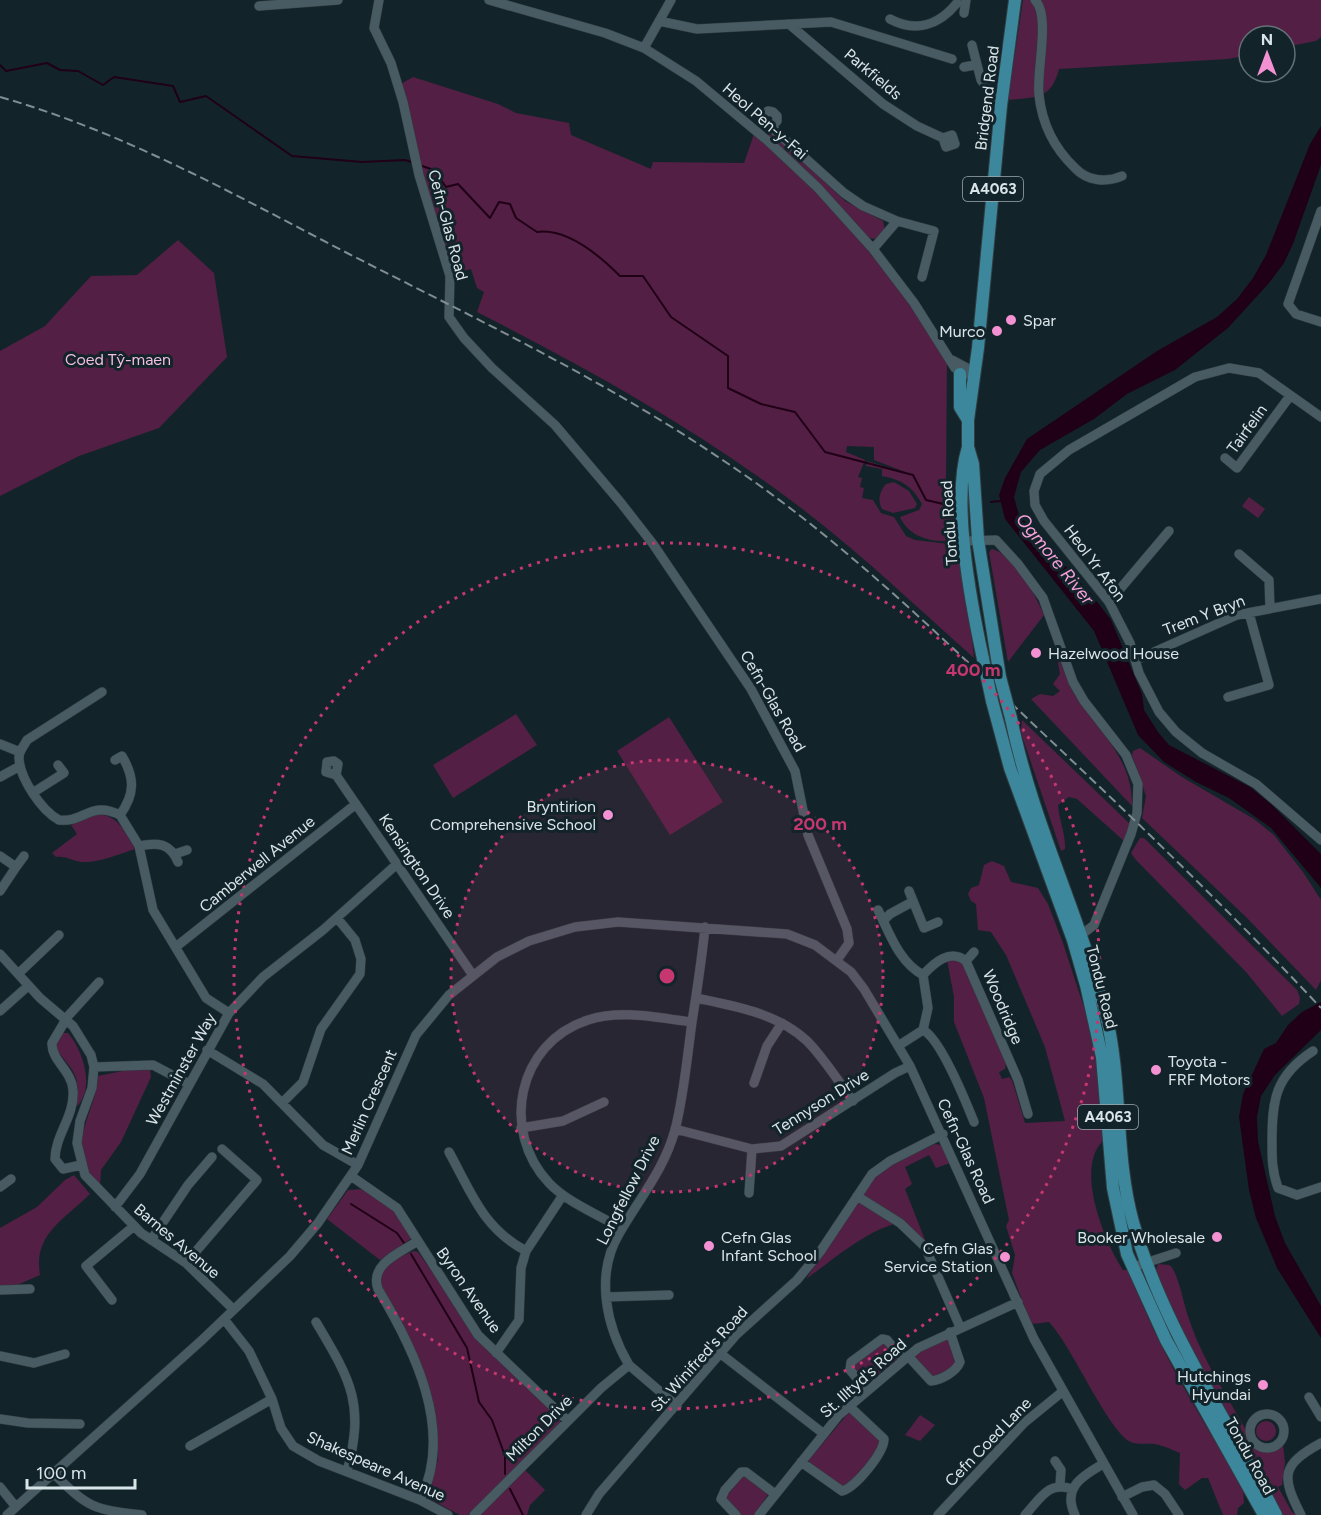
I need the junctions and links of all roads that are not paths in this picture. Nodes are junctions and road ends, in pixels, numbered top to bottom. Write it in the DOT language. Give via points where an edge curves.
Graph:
graph roads {
  1 [pos="338,0"];
  2 [pos="379,0"];
  3 [pos="489,0"];
  4 [pos="670,0"];
  5 [pos="1015,0"];
  6 [pos="1035,0"];
  7 [pos="961,5"];
  8 [pos="259,6"];
  9 [pos="890,19"];
  10 [pos="659,21"];
  11 [pos="789,24"];
  12 [pos="972,45"];
  13 [pos="644,48"];
  14 [pos="952,59"];
  15 [pos="975,65"];
  16 [pos="964,67"];
  17 [pos="1001,106"];
  18 [pos="773,125"];
  19 [pos="943,138"];
  20 [pos="1122,176"];
  21 [pos="1321,211"];
  22 [pos="897,221"];
  23 [pos="873,249"];
  24 [pos="922,277"];
  25 [pos="1321,322"];
  26 [pos="977,355"];
  27 [pos="957,365"];
  28 [pos="974,378"];
  29 [pos="1290,396"];
  30 [pos="1321,417"];
  31 [pos="968,420"];
  32 [pos="1225,458"];
  33 [pos="1169,531"];
  34 [pos="971,540"];
  35 [pos="1239,554"];
  36 [pos="1321,599"];
  37 [pos="1109,602"];
  38 [pos="1270,608"];
  39 [pos="1249,613"];
  40 [pos="1136,660"];
  41 [pos="102,692"];
  42 [pos="1228,697"];
  43 [pos="92,698"];
  44 [pos="98,707"];
  45 [pos="0,744"];
  46 [pos="20,752"];
  47 [pos="122,756"];
  48 [pos="58,765"];
  49 [pos="20,766"];
  50 [pos="336,775"];
  51 [pos="0,777"];
  52 [pos="34,792"];
  53 [pos="356,804"];
  54 [pos="120,815"];
  55 [pos="1321,840"];
  56 [pos="139,846"];
  57 [pos="187,850"];
  58 [pos="0,856"];
  59 [pos="24,856"];
  60 [pos="397,864"];
  61 [pos="16,867"];
  62 [pos="0,891"];
  63 [pos="909,891"];
  64 [pos="912,902"];
  65 [pos="878,910"];
  66 [pos="337,918"];
  67 [pos="883,921"];
  68 [pos="938,922"];
  69 [pos="705,927"];
  70 [pos="924,928"];
  71 [pos="915,933"];
  72 [pos="59,934"];
  73 [pos="1077,938"];
  74 [pos="177,946"];
  75 [pos="974,952"];
  76 [pos="0,954"];
  77 [pos="837,960"];
  78 [pos="966,961"];
  79 [pos="18,974"];
  80 [pos="472,974"];
  81 [pos="923,975"];
  82 [pos="28,986"];
  83 [pos="98,988"];
  84 [pos="696,998"];
  85 [pos="229,1013"];
  86 [pos="1,1014"];
  87 [pos="67,1020"];
  88 [pos="692,1022"];
  89 [pos="782,1023"];
  90 [pos="923,1030"];
  91 [pos="898,1046"];
  92 [pos="207,1050"];
  93 [pos="1313,1051"];
  94 [pos="910,1066"];
  95 [pos="94,1067"];
  96 [pos="754,1083"];
  97 [pos="189,1084"];
  98 [pos="853,1101"];
  99 [pos="604,1102"];
  100 [pos="282,1103"];
  101 [pos="1028,1114"];
  102 [pos="974,1122"];
  103 [pos="521,1128"];
  104 [pos="675,1129"];
  105 [pos="943,1134"];
  106 [pos="222,1149"];
  107 [pos="752,1149"];
  108 [pos="449,1152"];
  109 [pos="212,1157"];
  110 [pos="81,1165"];
  111 [pos="358,1165"];
  112 [pos="351,1176"];
  113 [pos="1321,1186"];
  114 [pos="749,1193"];
  115 [pos="563,1195"];
  116 [pos="857,1196"];
  117 [pos="115,1207"];
  118 [pos="134,1226"];
  119 [pos="622,1228"];
  120 [pos="151,1240"];
  121 [pos="418,1241"];
  122 [pos="526,1251"];
  123 [pos="1176,1253"];
  124 [pos="79,1258"];
  125 [pos="1146,1262"];
  126 [pos="186,1263"];
  127 [pos="86,1266"];
  128 [pos="1133,1267"];
  129 [pos="30,1289"];
  130 [pos="0,1290"];
  131 [pos="669,1294"];
  132 [pos="606,1297"];
  133 [pos="112,1300"];
  134 [pos="1018,1302"];
  135 [pos="233,1310"];
  136 [pos="224,1319"];
  137 [pos="316,1322"];
  138 [pos="960,1328"];
  139 [pos="950,1332"];
  140 [pos="496,1353"];
  141 [pos="60,1354"];
  142 [pos="721,1354"];
  143 [pos="0,1356"];
  144 [pos="906,1358"];
  145 [pos="629,1365"];
  146 [pos="867,1390"];
  147 [pos="1062,1392"];
  148 [pos="1308,1397"];
  149 [pos="272,1399"];
  150 [pos="677,1406"];
  151 [pos="849,1406"];
  152 [pos="1321,1417"];
  153 [pos="0,1419"];
  154 [pos="568,1420"];
  155 [pos="74,1427"];
  156 [pos="824,1434"];
  157 [pos="1321,1443"];
  158 [pos="190,1446"];
  159 [pos="1055,1461"];
  160 [pos="801,1462"];
  161 [pos="1103,1464"];
  162 [pos="346,1472"];
  163 [pos="54,1475"];
  164 [pos="1060,1485"];
  165 [pos="0,1487"];
  166 [pos="1072,1489"];
  167 [pos="775,1494"];
  168 [pos="1122,1497"];
  169 [pos="420,1500"];
  170 [pos="16,1507"];
  171 [pos="128,1514"];
  172 [pos="763,1514"];
  173 [pos="7,1515"];
  174 [pos="142,1515"];
  175 [pos="448,1515"];
  176 [pos="474,1515"];
  177 [pos="586,1515"];
  178 [pos="736,1515"];
  179 [pos="938,1515"];
  180 [pos="1025,1515"];
  181 [pos="1075,1515"];
  182 [pos="1133,1515"];
  183 [pos="1179,1515"];
  184 [pos="1264,1515"];
  185 [pos="1276,1515"];
  186 [pos="1301,1515"];
  1 -- 8 [label="street"];
  2 -- 77 [label="street, Cefn-Glas Road" via="374,28 391,63 417,169 450,276 448,310 453,324 492,368 555,425 621,503 752,688 800,785 808,835 849,937 847,948"];
  3 -- 13 [label="street, Heol Pen-y-Fai"];
  4 -- 10 [label="street"];
  5 -- 17 [label="main road, Bridgend Road / A4063"];
  6 -- 20 [label="street" via="1043,22 1039,96 1052,141 1078,172 1088,177 1105,180"];
  7 -- 9 [label="street" via="936,23 915,26"];
  10 -- 11 [label="street" via="697,29"];
  10 -- 13 [label="street"];
  11 -- 14 [label="street" via="831,22"];
  11 -- 19 [label="street, Parkfields" via="883,104"];
  12 -- 15 [label="street"];
  13 -- 23 [label="street, Heol Pen-y-Fai" via="696,81 768,141 817,187"];
  15 -- 16 [label="street"];
  15 -- 17 [label="street" via="985,87"];
  17 -- 26 [label="main road, Bridgend Road / A4063"];
  18 -- 22 [label="street" via="844,193 862,206"];
  21 -- 25 [label="street" via="1288,304 1296,314"];
  22 -- 23 [label="street"];
  22 -- 24 [label="street" via="934,231"];
  23 -- 27 [label="street, Heol Pen-y-Fai"];
  26 -- 27 [label="street"];
  26 -- 28 [label="main road, Bridgend Road / A4063"];
  27 -- 28 [label="street, Heol Pen-y-Fai" via="967,368"];
  27 -- 31 [label="main road" via="960,407"];
  28 -- 31 [label="main road, Tondu Road / A4063"];
  29 -- 30 [label="street"];
  29 -- 32 [label="street, Tairfelin" via="1237,468"];
  29 -- 37 [label="street, Heol Yr Afon" via="1259,373 1229,368 1195,377 1085,440 1037,479 1034,491 1038,511"];
  31 -- 34 [label="main road, Tondu Road / A4063" via="968,447 973,464"];
  33 -- 37 [label="street"];
  34 -- 73 [label="main road, Tondu Road / A4063, bridge" via="1000,677"];
  34 -- 73 [label="main road, Tondu Road / A4063, bridge" via="983,659 992,701 1038,850"];
  34 -- 73 [label="street" via="992,539 999,543 1039,592 1073,682 1126,755 1137,780 1139,796 1131,834 1094,925"];
  35 -- 38 [label="street" via="1269,580"];
  36 -- 38 [label="street, Trem Y Bryn"];
  37 -- 40 [label="street, Heol Yr Afon"];
  38 -- 39 [label="street, Trem Y Bryn"];
  39 -- 40 [label="street, Trem Y Bryn"];
  39 -- 42 [label="street" via="1269,685"];
  40 -- 55 [label="street, Heol Yr Afon" via="1149,695 1176,732 1202,753 1257,784"];
  41 -- 43 [label="street"];
  43 -- 44 [label="street"];
  43 -- 46 [label="street" via="27,740"];
  45 -- 46 [label="street"];
  46 -- 49 [label="street"];
  47 -- 54 [label="street" via="130,769 133,786"];
  48 -- 52 [label="street" via="64,774"];
  49 -- 51 [label="street"];
  49 -- 52 [label="street"];
  50 -- 53 [label="street, Kensington Drive"];
  52 -- 54 [label="street" via="59,820 102,808"];
  53 -- 60 [label="street, Kensington Drive"];
  53 -- 74 [label="street, Camberwell Avenue"];
  54 -- 56 [label="street"];
  56 -- 57 [label="street" via="164,844 177,858"];
  56 -- 74 [label="street" via="153,910"];
  58 -- 61 [label="street"];
  59 -- 61 [label="street"];
  60 -- 66 [label="street, Westminster Way"];
  60 -- 80 [label="street, Kensington Drive"];
  61 -- 62 [label="street"];
  63 -- 64 [label="street"];
  64 -- 67 [label="street"];
  64 -- 70 [label="street"];
  65 -- 67 [label="street"];
  66 -- 85 [label="street, Westminster Way" via="263,977"];
  66 -- 100 [label="street" via="356,940 360,974 321,1029 303,1082"];
  67 -- 81 [label="street" via="908,965"];
  68 -- 70 [label="street"];
  69 -- 77 [label="street, Merlin Crescent" via="787,934 815,945"];
  69 -- 80 [label="street, Merlin Crescent" via="618,922 575,927 529,941"];
  69 -- 84 [label="street, Longfellow Drive"];
  70 -- 71 [label="street"];
  72 -- 79 [label="street"];
  73 -- 125 [label="main road, Tondu Road / A4063" via="1108,1024 1125,1185"];
  73 -- 128 [label="main road, Tondu Road / A4063" via="1106,1095 1113,1188"];
  74 -- 85 [label="street" via="206,998"];
  75 -- 78 [label="street"];
  76 -- 79 [label="street"];
  77 -- 91 [label="street, Cefn-Glas Road" via="864,989"];
  78 -- 81 [label="street, Woodridge" via="946,957"];
  78 -- 101 [label="street, Woodridge" via="1018,1080"];
  79 -- 82 [label="street"];
  80 -- 111 [label="street, Merlin Crescent" via="448,995 416,1035"];
  81 -- 90 [label="street" via="928,1008"];
  82 -- 86 [label="street"];
  82 -- 87 [label="street"];
  83 -- 87 [label="street"];
  84 -- 88 [label="street, Longfellow Drive"];
  84 -- 89 [label="street"];
  85 -- 92 [label="street, Westminster Way"];
  87 -- 95 [label="street" via="81,1035"];
  87 -- 110 [label="street" via="52,1043 54,1054 68,1071 74,1092 71,1114 55,1159 63,1169"];
  88 -- 103 [label="street" via="616,1015 573,1026 550,1042 532,1065 519,1106"];
  88 -- 104 [label="street, Longfellow Drive"];
  89 -- 96 [label="street"];
  89 -- 98 [label="street" via="809,1043"];
  90 -- 91 [label="street"];
  90 -- 102 [label="street" via="937,1046"];
  91 -- 94 [label="street, Cefn-Glas Road"];
  92 -- 97 [label="street, Westminster Way"];
  92 -- 100 [label="street" via="246,1071"];
  93 -- 113 [label="street" via="1298,1062 1279,1086 1271,1114 1271,1170 1278,1188 1297,1195"];
  94 -- 98 [label="street, Tennyson Drive"];
  94 -- 105 [label="street, Cefn-Glas Road"];
  95 -- 97 [label="street" via="153,1065"];
  95 -- 110 [label="street, Barnes Avenue" via="92,1088 78,1131"];
  97 -- 117 [label="street, Westminster Way" via="140,1174"];
  98 -- 107 [label="street, Tennyson Drive" via="781,1146"];
  99 -- 103 [label="street" via="563,1121"];
  100 -- 111 [label="street" via="323,1145"];
  103 -- 115 [label="street" via="532,1160"];
  104 -- 107 [label="street, Tennyson Drive"];
  104 -- 119 [label="street, Longfellow Drive" via="657,1174"];
  105 -- 116 [label="street, St. Winifred's Road" via="890,1161 872,1174"];
  105 -- 134 [label="street, Cefn-Glas Road"];
  106 -- 126 [label="street" via="260,1182"];
  107 -- 114 [label="street"];
  108 -- 122 [label="street" via="488,1222"];
  109 -- 120 [label="street"];
  110 -- 117 [label="street, Barnes Avenue" via="94,1186"];
  111 -- 112 [label="street, Merlin Crescent"];
  112 -- 121 [label="street, Byron Avenue" via="397,1208"];
  112 -- 135 [label="street, Merlin Crescent" via="336,1201 290,1256"];
  115 -- 119 [label="street"];
  115 -- 122 [label="street"];
  116 -- 138 [label="street" via="900,1223 925,1247"];
  116 -- 142 [label="street, St. Winifred's Road" via="797,1280 736,1335"];
  117 -- 118 [label="street, Barnes Avenue"];
  118 -- 120 [label="street, Barnes Avenue"];
  118 -- 127 [label="street"];
  119 -- 132 [label="street, Longfellow Drive" via="608,1265"];
  120 -- 126 [label="street, Barnes Avenue"];
  121 -- 140 [label="street, Byron Avenue" via="478,1335"];
  121 -- 169 [label="street" via="380,1266 376,1278 411,1352 430,1413 433,1460"];
  122 -- 140 [label="street" via="521,1268 519,1320"];
  123 -- 125 [label="street"];
  124 -- 127 [label="street"];
  125 -- 128 [label="street"];
  125 -- 185 [label="main road, Tondu Road / A4063" via="1189,1359"];
  126 -- 135 [label="street, Barnes Avenue"];
  127 -- 133 [label="street"];
  128 -- 184 [label="main road, Tondu Road / A4063" via="1166,1340"];
  129 -- 130 [label="street"];
  131 -- 132 [label="street"];
  132 -- 145 [label="street, Longfellow Drive" via="617,1344"];
  134 -- 138 [label="street, St. Illtyd's Road"];
  134 -- 147 [label="street, Cefn-Glas Road"];
  135 -- 136 [label="street, Merlin Crescent"];
  136 -- 149 [label="street, Shakespeare Avenue" via="249,1351"];
  136 -- 163 [label="street, Merlin Crescent"];
  137 -- 162 [label="street" via="350,1382 353,1395 355,1435"];
  138 -- 139 [label="street, St. Illtyd's Road"];
  139 -- 144 [label="street, St. Illtyd's Road"];
  139 -- 144 [label="street" via="960,1362 947,1375 931,1381"];
  140 -- 154 [label="street, Byron Avenue"];
  141 -- 143 [label="street" via="34,1363"];
  142 -- 150 [label="street, St. Winifred's Road"];
  142 -- 156 [label="street"];
  144 -- 146 [label="street, St. Illtyd's Road"];
  144 -- 146 [label="street" via="882,1339 851,1362 850,1370"];
  145 -- 150 [label="street, Longfellow Drive"];
  145 -- 154 [label="street, Milton Drive"];
  146 -- 151 [label="street, St. Illtyd's Road"];
  147 -- 161 [label="street, Cefn-Glas Road"];
  147 -- 179 [label="street, Cefn Coed Lane" via="1024,1423"];
  148 -- 152 [label="street"];
  149 -- 158 [label="street"];
  149 -- 162 [label="street, Shakespeare Avenue" via="281,1428 293,1446"];
  150 -- 177 [label="street, St. Winifred's Road" via="599,1494"];
  151 -- 156 [label="street, St. Illtyd's Road"];
  151 -- 160 [label="street" via="885,1439 883,1449 860,1478 850,1488 839,1490"];
  153 -- 155 [label="street"];
  154 -- 176 [label="street, Milton Drive"];
  156 -- 160 [label="street, St. Illtyd's Road"];
  157 -- 186 [label="street" via="1293,1461 1288,1470 1287,1484"];
  159 -- 164 [label="street" via="1061,1470"];
  160 -- 167 [label="street, St. Illtyd's Road"];
  161 -- 166 [label="street" via="1080,1477"];
  161 -- 168 [label="street, Cefn-Glas Road"];
  162 -- 169 [label="street, Shakespeare Avenue"];
  163 -- 170 [label="street, Merlin Crescent"];
  163 -- 171 [label="street" via="83,1503"];
  164 -- 166 [label="street"];
  164 -- 180 [label="street" via="1052,1487"];
  165 -- 170 [label="street"];
  166 -- 181 [label="street" via="1070,1501"];
  167 -- 172 [label="street, St. Illtyd's Road"];
  167 -- 178 [label="street" via="741,1472 721,1500"];
  168 -- 182 [label="street, Cefn-Glas Road"];
  168 -- 183 [label="street" via="1154,1485"];
  169 -- 175 [label="street, Shakespeare Avenue"];
  170 -- 173 [label="street, Merlin Crescent"];
  171 -- 174 [label="street"];
}
